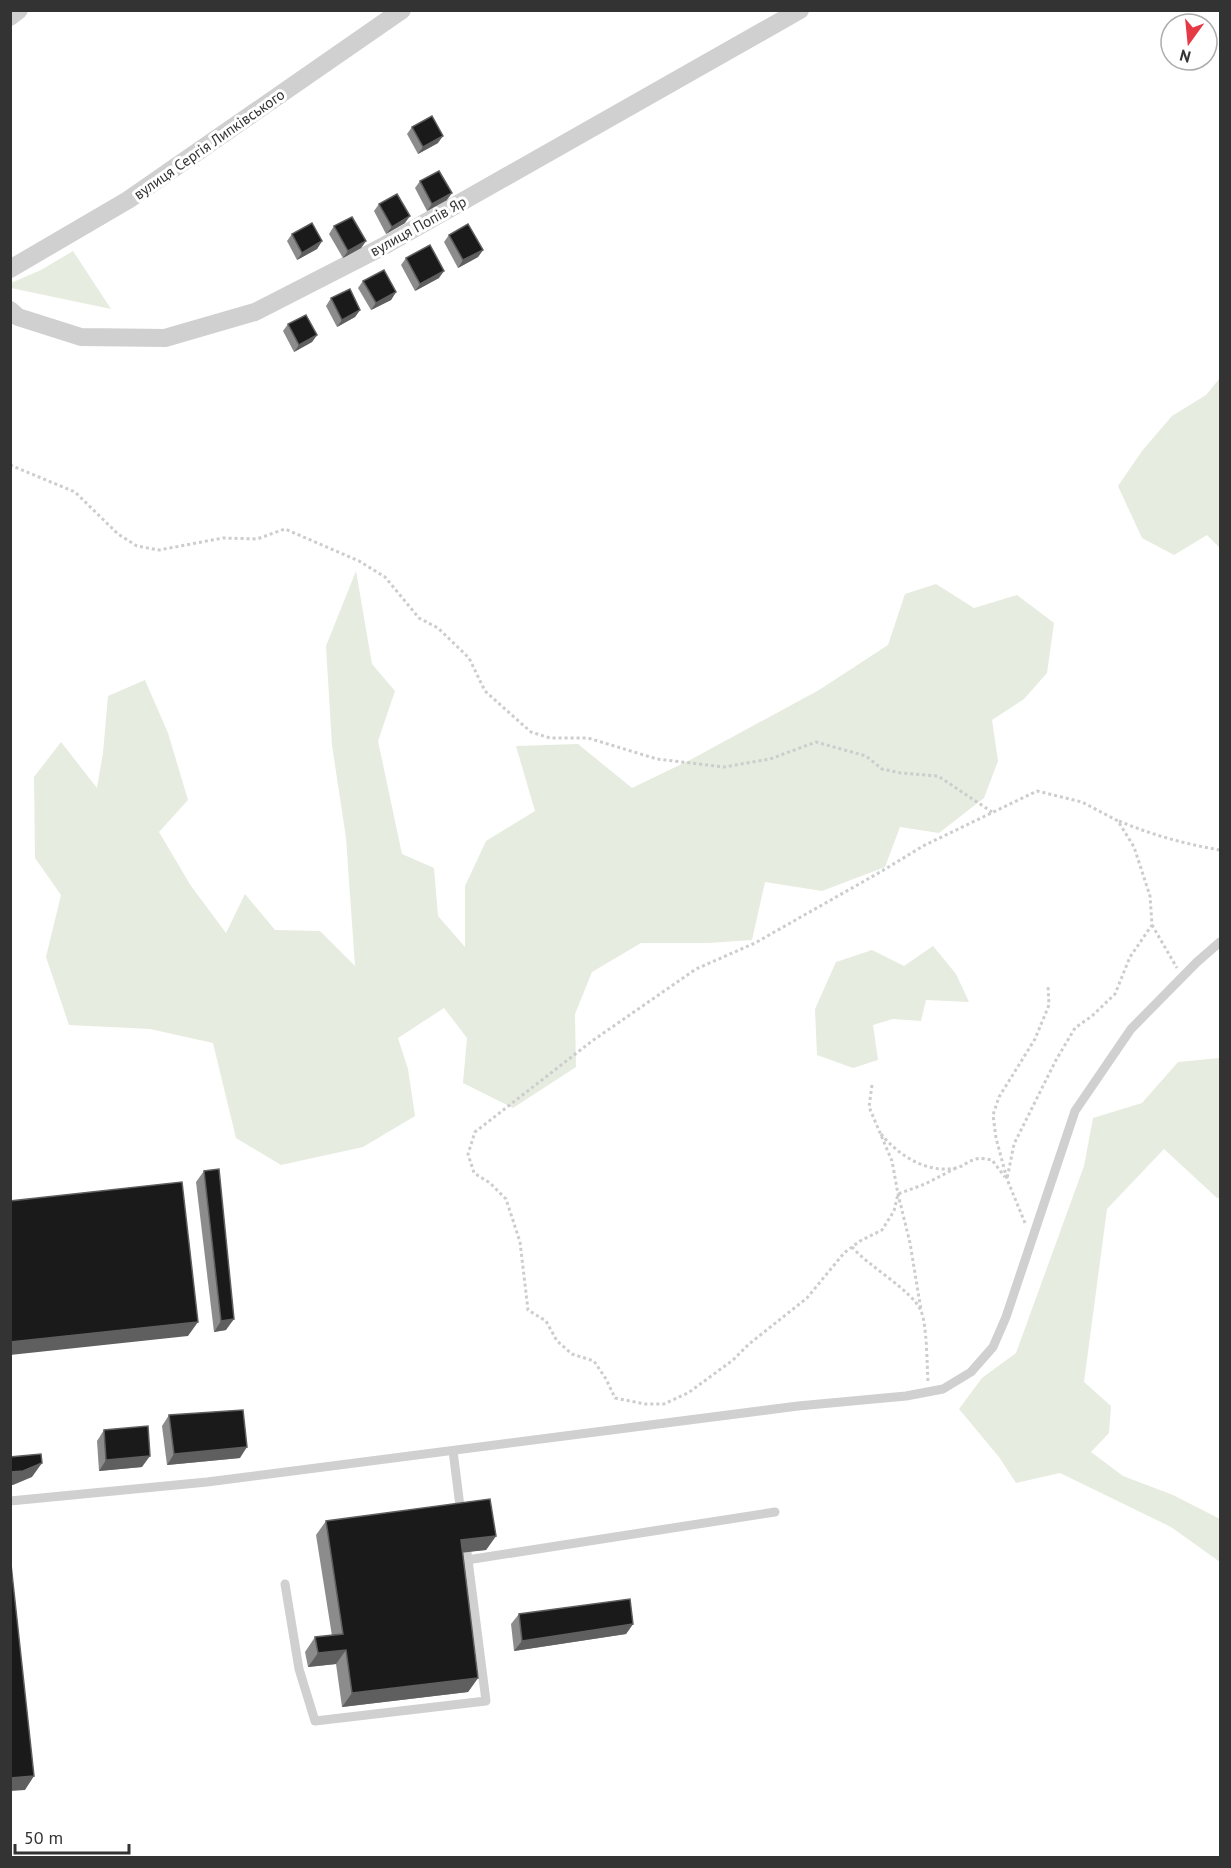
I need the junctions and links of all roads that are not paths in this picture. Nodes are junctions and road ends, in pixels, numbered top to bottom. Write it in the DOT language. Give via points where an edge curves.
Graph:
graph roads {
  1 [pos="19,10"];
  2 [pos="402,10"];
  3 [pos="800,10"];
  4 [pos="10,17"];
  5 [pos="10,269"];
  6 [pos="10,310"];
  7 [pos="1221,942"];
  8 [pos="453,1451"];
  9 [pos="10,1501"];
  10 [pos="775,1512"];
  11 [pos="462,1516"];
  12 [pos="285,1584"];
  1 -- 4 [label="street"];
  2 -- 5 [label="street, вулиця Сергія Липківського" via="129,200"];
  3 -- 6 [label="street, вулиця Попів Яр" via="382,247 255,312 165,338 81,337 18,317"];
  7 -- 8 [label="lane" via="1131,1029 1075,1111 1006,1317 993,1347 971,1372 943,1389 929,1392"];
  8 -- 9 [label="lane" via="207,1482"];
  8 -- 11 [label="lane"];
  10 -- 12 [label="lane" via="467,1556 486,1701 315,1721 299,1669"];
}
